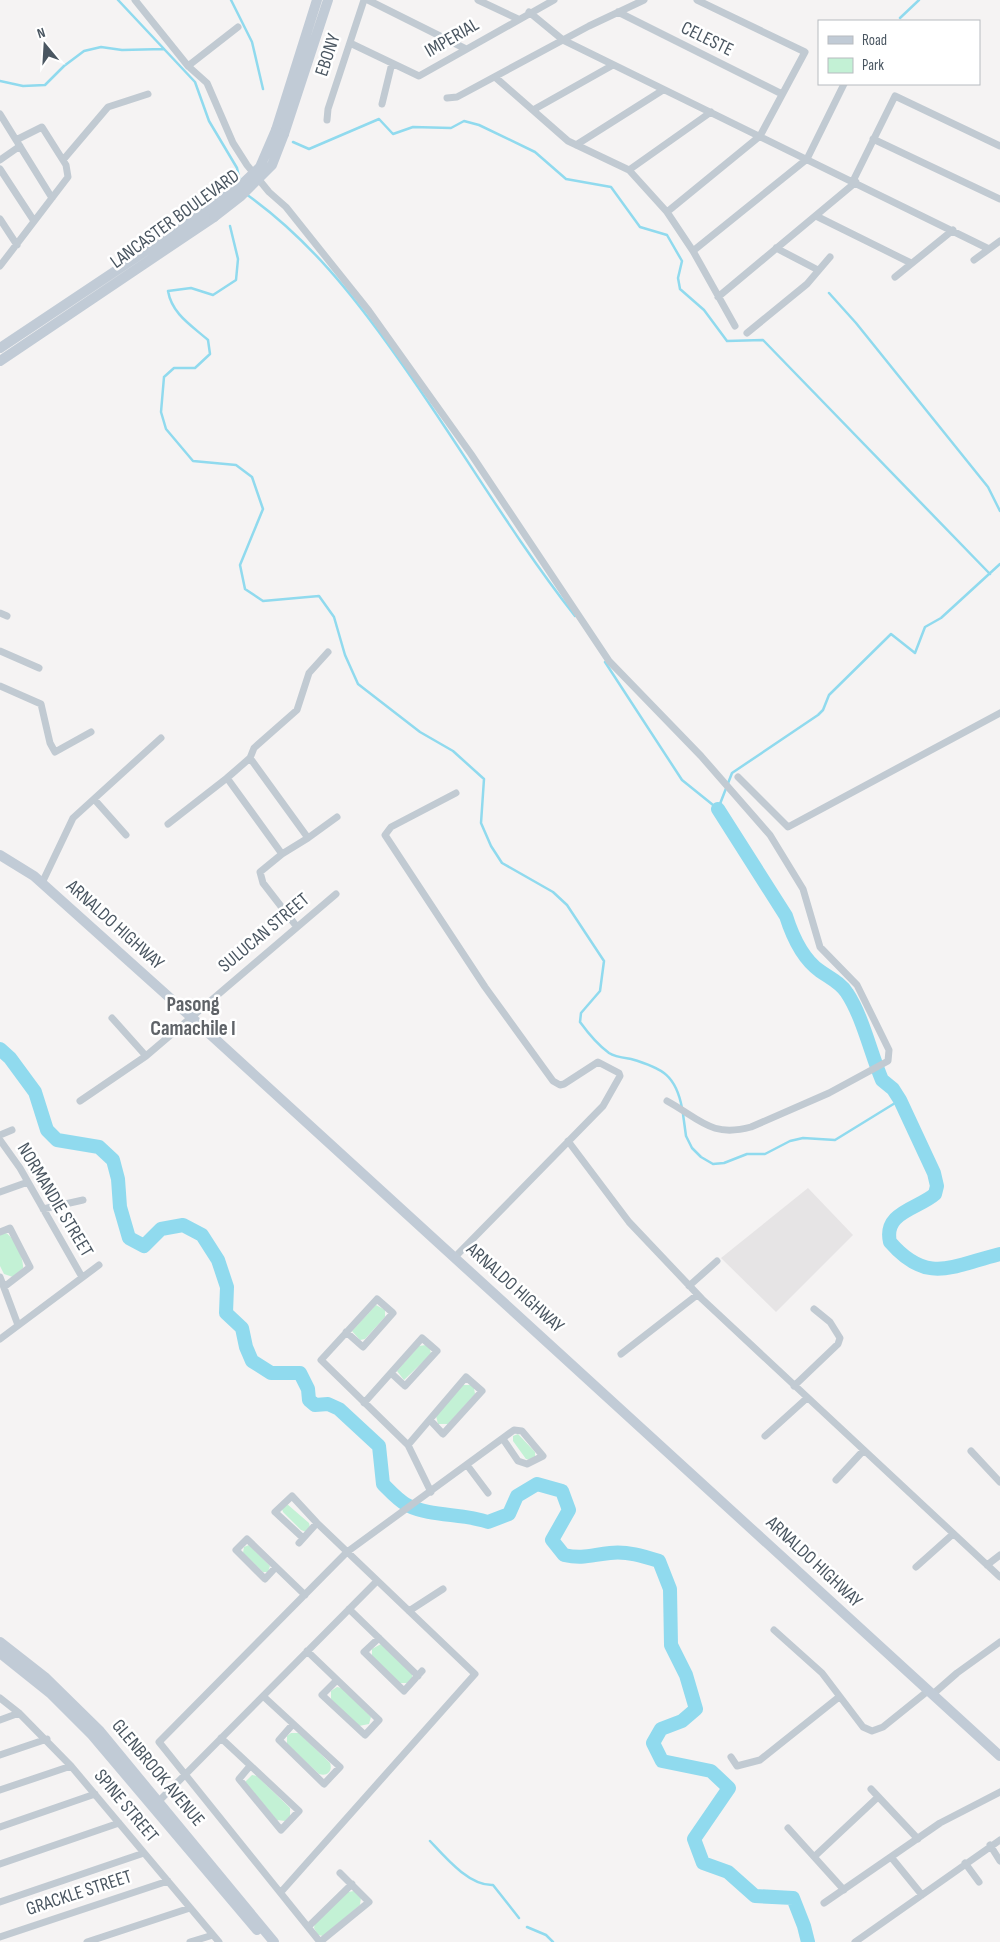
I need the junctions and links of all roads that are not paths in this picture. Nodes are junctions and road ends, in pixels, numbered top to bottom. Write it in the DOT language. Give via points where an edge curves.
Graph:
graph roads {
  1 [pos="135,0"];
  2 [pos="317,0"];
  3 [pos="328,0"];
  4 [pos="364,0"];
  5 [pos="368,0"];
  6 [pos="478,0"];
  7 [pos="554,0"];
  8 [pos="644,0"];
  9 [pos="697,0"];
  10 [pos="529,12"];
  11 [pos="618,12"];
  12 [pos="518,19"];
  13 [pos="238,27"];
  14 [pos="562,40"];
  15 [pos="350,42"];
  16 [pos="466,49"];
  17 [pos="392,63"];
  18 [pos="613,65"];
  19 [pos="188,66"];
  20 [pos="495,77"];
  21 [pos="844,85"];
  22 [pos="663,90"];
  23 [pos="148,94"];
  24 [pos="782,94"];
  25 [pos="447,98"];
  26 [pos="382,104"];
  27 [pos="533,110"];
  28 [pos="711,112"];
  29 [pos="0,114"];
  30 [pos="327,120"];
  31 [pos="280,132"];
  32 [pos="760,136"];
  33 [pos="874,138"];
  34 [pos="18,143"];
  35 [pos="576,144"];
  36 [pos="1000,146"];
  37 [pos="807,158"];
  38 [pos="0,160"];
  39 [pos="63,160"];
  40 [pos="0,169"];
  41 [pos="628,170"];
  42 [pos="854,181"];
  43 [pos="52,198"];
  44 [pos="1000,199"];
  45 [pos="666,212"];
  46 [pos="212,213"];
  47 [pos="816,216"];
  48 [pos="0,218"];
  49 [pos="34,221"];
  50 [pos="953,230"];
  51 [pos="1000,241"];
  52 [pos="16,244"];
  53 [pos="776,248"];
  54 [pos="989,249"];
  55 [pos="693,251"];
  56 [pos="830,257"];
  57 [pos="974,260"];
  58 [pos="911,263"];
  59 [pos="0,266"];
  60 [pos="818,270"];
  61 [pos="895,276"];
  62 [pos="718,297"];
  63 [pos="734,326"];
  64 [pos="747,332"];
  65 [pos="0,348"];
  66 [pos="0,361"];
  67 [pos="0,651"];
  68 [pos="328,652"];
  69 [pos="39,668"];
  70 [pos="0,686"];
  71 [pos="1000,713"];
  72 [pos="92,732"];
  73 [pos="161,738"];
  74 [pos="250,758"];
  75 [pos="738,776"];
  76 [pos="227,778"];
  77 [pos="456,792"];
  78 [pos="94,799"];
  79 [pos="337,817"];
  80 [pos="168,824"];
  81 [pos="126,835"];
  82 [pos="308,838"];
  83 [pos="282,854"];
  84 [pos="0,855"];
  85 [pos="38,879"];
  86 [pos="336,894"];
  87 [pos="297,928"];
  88 [pos="190,1016"];
  89 [pos="112,1018"];
  90 [pos="146,1056"];
  91 [pos="80,1101"];
  92 [pos="667,1101"];
  93 [pos="12,1130"];
  94 [pos="0,1135"];
  95 [pos="0,1140"];
  96 [pos="568,1141"];
  97 [pos="28,1182"];
  98 [pos="0,1192"];
  99 [pos="83,1200"];
  100 [pos="43,1209"];
  101 [pos="0,1232"];
  102 [pos="455,1257"];
  103 [pos="717,1261"];
  104 [pos="98,1265"];
  105 [pos="0,1277"];
  106 [pos="82,1277"];
  107 [pos="690,1286"];
  108 [pos="4,1287"];
  109 [pos="697,1295"];
  110 [pos="814,1309"];
  111 [pos="18,1325"];
  112 [pos="346,1332"];
  113 [pos="0,1340"];
  114 [pos="621,1354"];
  115 [pos="391,1373"];
  116 [pos="794,1386"];
  117 [pos="807,1398"];
  118 [pos="364,1403"];
  119 [pos="430,1420"];
  120 [pos="765,1436"];
  121 [pos="503,1439"];
  122 [pos="408,1445"];
  123 [pos="863,1451"];
  124 [pos="971,1452"];
  125 [pos="467,1465"];
  126 [pos="836,1480"];
  127 [pos="1000,1482"];
  128 [pos="431,1492"];
  129 [pos="488,1493"];
  130 [pos="317,1524"];
  131 [pos="953,1534"];
  132 [pos="347,1552"];
  133 [pos="1000,1555"];
  134 [pos="987,1565"];
  135 [pos="276,1567"];
  136 [pos="916,1567"];
  137 [pos="1000,1577"];
  138 [pos="377,1580"];
  139 [pos="443,1588"];
  140 [pos="305,1595"];
  141 [pos="349,1609"];
  142 [pos="409,1611"];
  143 [pos="774,1630"];
  144 [pos="379,1638"];
  145 [pos="0,1642"];
  146 [pos="1000,1642"];
  147 [pos="307,1651"];
  148 [pos="0,1653"];
  149 [pos="337,1680"];
  150 [pos="931,1692"];
  151 [pos="263,1696"];
  152 [pos="839,1697"];
  153 [pos="0,1698"];
  154 [pos="20,1713"];
  155 [pos="0,1720"];
  156 [pos="294,1724"];
  157 [pos="221,1738"];
  158 [pos="47,1739"];
  159 [pos="0,1755"];
  160 [pos="1000,1756"];
  161 [pos="731,1757"];
  162 [pos="71,1766"];
  163 [pos="250,1766"];
  164 [pos="186,1774"];
  165 [pos="871,1789"];
  166 [pos="0,1790"];
  167 [pos="1000,1792"];
  168 [pos="95,1794"];
  169 [pos="878,1797"];
  170 [pos="159,1802"];
  171 [pos="119,1823"];
  172 [pos="0,1827"];
  173 [pos="788,1828"];
  174 [pos="918,1838"];
  175 [pos="1000,1840"];
  176 [pos="990,1845"];
  177 [pos="144,1853"];
  178 [pos="815,1856"];
  179 [pos="891,1857"];
  180 [pos="1000,1861"];
  181 [pos="965,1863"];
  182 [pos="0,1864"];
  183 [pos="340,1873"];
  184 [pos="168,1881"];
  185 [pos="979,1882"];
  186 [pos="352,1884"];
  187 [pos="844,1890"];
  188 [pos="281,1892"];
  189 [pos="922,1895"];
  190 [pos="0,1902"];
  191 [pos="824,1903"];
  192 [pos="190,1908"];
  193 [pos="309,1926"];
  194 [pos="213,1934"];
  195 [pos="0,1937"];
  196 [pos="87,1942"];
  197 [pos="190,1942"];
  198 [pos="219,1942"];
  199 [pos="266,1942"];
  200 [pos="274,1942"];
  201 [pos="855,1942"];
  1 -- 19 [label="street"];
  2 -- 31 [label="main road, LANCASTER BOULEVARD"];
  3 -- 31 [label="main road, LANCASTER BOULEVARD"];
  4 -- 15 [label="street, EBONY"];
  5 -- 16 [label="street"];
  6 -- 12 [label="street"];
  7 -- 10 [label="street, IMPERIAL"];
  8 -- 11 [label="street"];
  9 -- 24 [label="street" via="804,52"];
  10 -- 12 [label="street, IMPERIAL"];
  10 -- 14 [label="street"];
  11 -- 14 [label="street"];
  11 -- 24 [label="street, CELESTE"];
  12 -- 16 [label="street, IMPERIAL"];
  13 -- 19 [label="street"];
  14 -- 18 [label="street"];
  14 -- 20 [label="street"];
  15 -- 17 [label="street"];
  15 -- 30 [label="street, EBONY"];
  16 -- 17 [label="street, IMPERIAL" via="419,76"];
  17 -- 26 [label="street"];
  18 -- 22 [label="street"];
  18 -- 27 [label="street"];
  19 -- 92 [label="street" via="208,83 233,143 247,165 286,207 374,319 471,454 609,661 770,835 802,888 820,947 857,985 889,1050 888,1061 883,1065 751,1128 733,1132 714,1130"];
  20 -- 25 [label="street" via="457,98"];
  20 -- 27 [label="street"];
  21 -- 37 [label="street"];
  22 -- 28 [label="street"];
  22 -- 35 [label="street"];
  23 -- 39 [label="street" via="108,107"];
  24 -- 32 [label="street"];
  27 -- 35 [label="street" via="568,141"];
  28 -- 32 [label="street"];
  28 -- 41 [label="street"];
  29 -- 34 [label="street"];
  31 -- 46 [label="main road, LANCASTER BOULEVARD, bridge" via="272,165 241,196"];
  32 -- 37 [label="street"];
  32 -- 45 [label="street"];
  33 -- 36 [label="street" via="895,96"];
  33 -- 42 [label="street"];
  33 -- 44 [label="street"];
  34 -- 38 [label="street"];
  34 -- 39 [label="street" via="42,127"];
  34 -- 43 [label="street"];
  35 -- 41 [label="street"];
  37 -- 42 [label="street"];
  37 -- 55 [label="street"];
  39 -- 43 [label="street" via="68,177"];
  40 -- 49 [label="street"];
  41 -- 45 [label="street"];
  42 -- 47 [label="street"];
  42 -- 50 [label="street"];
  43 -- 49 [label="street"];
  45 -- 55 [label="street"];
  46 -- 65 [label="main road, LANCASTER BOULEVARD"];
  46 -- 66 [label="main road, LANCASTER BOULEVARD"];
  47 -- 53 [label="street"];
  47 -- 58 [label="street"];
  48 -- 52 [label="street"];
  49 -- 52 [label="street"];
  50 -- 54 [label="street"];
  50 -- 58 [label="street"];
  51 -- 54 [label="street"];
  52 -- 59 [label="street"];
  53 -- 60 [label="street"];
  53 -- 62 [label="street"];
  54 -- 57 [label="street"];
  55 -- 62 [label="street"];
  56 -- 60 [label="street"];
  58 -- 61 [label="street"];
  60 -- 64 [label="street" via="807,284"];
  62 -- 63 [label="street"];
  67 -- 69 [label="street"];
  68 -- 74 [label="street" via="309,673 297,710 254,748"];
  70 -- 72 [label="street" via="41,704 55,752"];
  71 -- 75 [label="street" via="788,827"];
  73 -- 78 [label="street"];
  74 -- 76 [label="street"];
  74 -- 82 [label="street"];
  76 -- 80 [label="street"];
  76 -- 83 [label="street"];
  77 -- 96 [label="street" via="391,827 385,835 485,986 553,1081 564,1084 598,1062 620,1073 620,1079 603,1106"];
  78 -- 81 [label="street"];
  78 -- 85 [label="street" via="73,818"];
  79 -- 82 [label="street"];
  82 -- 83 [label="street"];
  83 -- 87 [label="street" via="260,872 260,877"];
  84 -- 85 [label="main road, ARNALDO HIGHWAY"];
  85 -- 88 [label="main road, ARNALDO HIGHWAY"];
  86 -- 87 [label="street, SULUCAN STREET"];
  87 -- 88 [label="street, SULUCAN STREET"];
  88 -- 90 [label="street, SULUCAN STREET"];
  88 -- 102 [label="main road, ARNALDO HIGHWAY"];
  89 -- 90 [label="street"];
  90 -- 91 [label="street, SULUCAN STREET"];
  93 -- 94 [label="street"];
  95 -- 97 [label="street, NORMANDIE STREET"];
  96 -- 102 [label="street"];
  96 -- 107 [label="street" via="629,1222"];
  97 -- 98 [label="street"];
  97 -- 100 [label="street, NORMANDIE STREET"];
  99 -- 100 [label="street"];
  100 -- 106 [label="street, NORMANDIE STREET"];
  101 -- 108 [label="street" via="10,1228 30,1267"];
  102 -- 150 [label="main road, ARNALDO HIGHWAY"];
  103 -- 107 [label="street"];
  104 -- 106 [label="street"];
  105 -- 108 [label="street"];
  106 -- 111 [label="street"];
  107 -- 109 [label="street"];
  108 -- 111 [label="street"];
  109 -- 114 [label="street"];
  109 -- 116 [label="street"];
  110 -- 116 [label="street" via="830,1322 840,1338 838,1344"];
  111 -- 113 [label="street"];
  112 -- 112 [label="street" via="378,1299 393,1313 363,1348"];
  112 -- 118 [label="street" via="320,1360"];
  115 -- 115 [label="street" via="422,1338 438,1351 405,1386"];
  115 -- 118 [label="street"];
  116 -- 117 [label="street"];
  117 -- 120 [label="street"];
  117 -- 123 [label="street"];
  118 -- 122 [label="street"];
  119 -- 119 [label="street" via="443,1434 482,1391 466,1376"];
  119 -- 122 [label="street"];
  121 -- 121 [label="street" via="518,1461 527,1464 542,1456 518,1429"];
  121 -- 125 [label="street"];
  122 -- 128 [label="street"];
  123 -- 126 [label="street"];
  123 -- 131 [label="street"];
  124 -- 127 [label="street"];
  125 -- 128 [label="street"];
  125 -- 129 [label="street"];
  128 -- 132 [label="street"];
  130 -- 130 [label="street" via="292,1496 276,1512 301,1541"];
  130 -- 132 [label="street"];
  131 -- 134 [label="street"];
  131 -- 136 [label="street"];
  132 -- 138 [label="street"];
  132 -- 140 [label="street"];
  133 -- 134 [label="street"];
  134 -- 137 [label="street"];
  135 -- 135 [label="street" via="248,1539 236,1550 265,1579"];
  135 -- 140 [label="street"];
  138 -- 141 [label="street"];
  138 -- 142 [label="street"];
  139 -- 142 [label="street"];
  140 -- 164 [label="street" via="158,1742"];
  141 -- 144 [label="street"];
  141 -- 147 [label="street"];
  142 -- 188 [label="street" via="475,1674"];
  143 -- 152 [label="street" via="822,1673"];
  144 -- 144 [label="street" via="420,1673 404,1691 364,1652"];
  145 -- 170 [label="main road, GLENBROOK AVENUE" via="79,1709"];
  146 -- 150 [label="street"];
  147 -- 149 [label="street"];
  147 -- 151 [label="street"];
  148 -- 199 [label="main road, GLENBROOK AVENUE" via="50,1693 92,1735"];
  149 -- 149 [label="street" via="379,1720 365,1735 322,1695"];
  150 -- 152 [label="street" via="883,1727 872,1731 863,1727"];
  150 -- 160 [label="main road, ARNALDO HIGHWAY"];
  151 -- 156 [label="street"];
  151 -- 157 [label="street"];
  152 -- 161 [label="street" via="760,1760 737,1766"];
  153 -- 154 [label="street, SPINE STREET"];
  154 -- 155 [label="street"];
  154 -- 158 [label="street, SPINE STREET"];
  156 -- 156 [label="street" via="340,1767 324,1784 279,1740"];
  157 -- 163 [label="street"];
  157 -- 164 [label="street"];
  158 -- 159 [label="street"];
  158 -- 162 [label="street, SPINE STREET"];
  162 -- 166 [label="street"];
  162 -- 168 [label="street, SPINE STREET"];
  163 -- 163 [label="street" via="239,1779 281,1830 299,1811"];
  164 -- 170 [label="street"];
  164 -- 188 [label="street"];
  165 -- 169 [label="street"];
  167 -- 174 [label="street"];
  168 -- 171 [label="street, SPINE STREET"];
  168 -- 172 [label="street"];
  169 -- 174 [label="street"];
  169 -- 178 [label="street"];
  170 -- 200 [label="main road, GLENBROOK AVENUE"];
  171 -- 177 [label="street, SPINE STREET"];
  171 -- 182 [label="street"];
  173 -- 178 [label="street"];
  174 -- 179 [label="street"];
  175 -- 176 [label="street"];
  176 -- 180 [label="street"];
  176 -- 181 [label="street"];
  177 -- 184 [label="street, SPINE STREET"];
  177 -- 190 [label="street"];
  178 -- 187 [label="street"];
  179 -- 187 [label="street"];
  179 -- 189 [label="street"];
  181 -- 185 [label="street"];
  181 -- 189 [label="street"];
  183 -- 186 [label="street"];
  184 -- 192 [label="street, SPINE STREET"];
  184 -- 195 [label="street, GRACKLE STREET"];
  186 -- 193 [label="street"];
  186 -- 193 [label="street" via="369,1902 320,1942"];
  187 -- 191 [label="street"];
  188 -- 193 [label="street"];
  189 -- 201 [label="street"];
  192 -- 194 [label="street, SPINE STREET"];
  192 -- 196 [label="street"];
  194 -- 197 [label="street"];
  194 -- 198 [label="street, SPINE STREET"];
}
